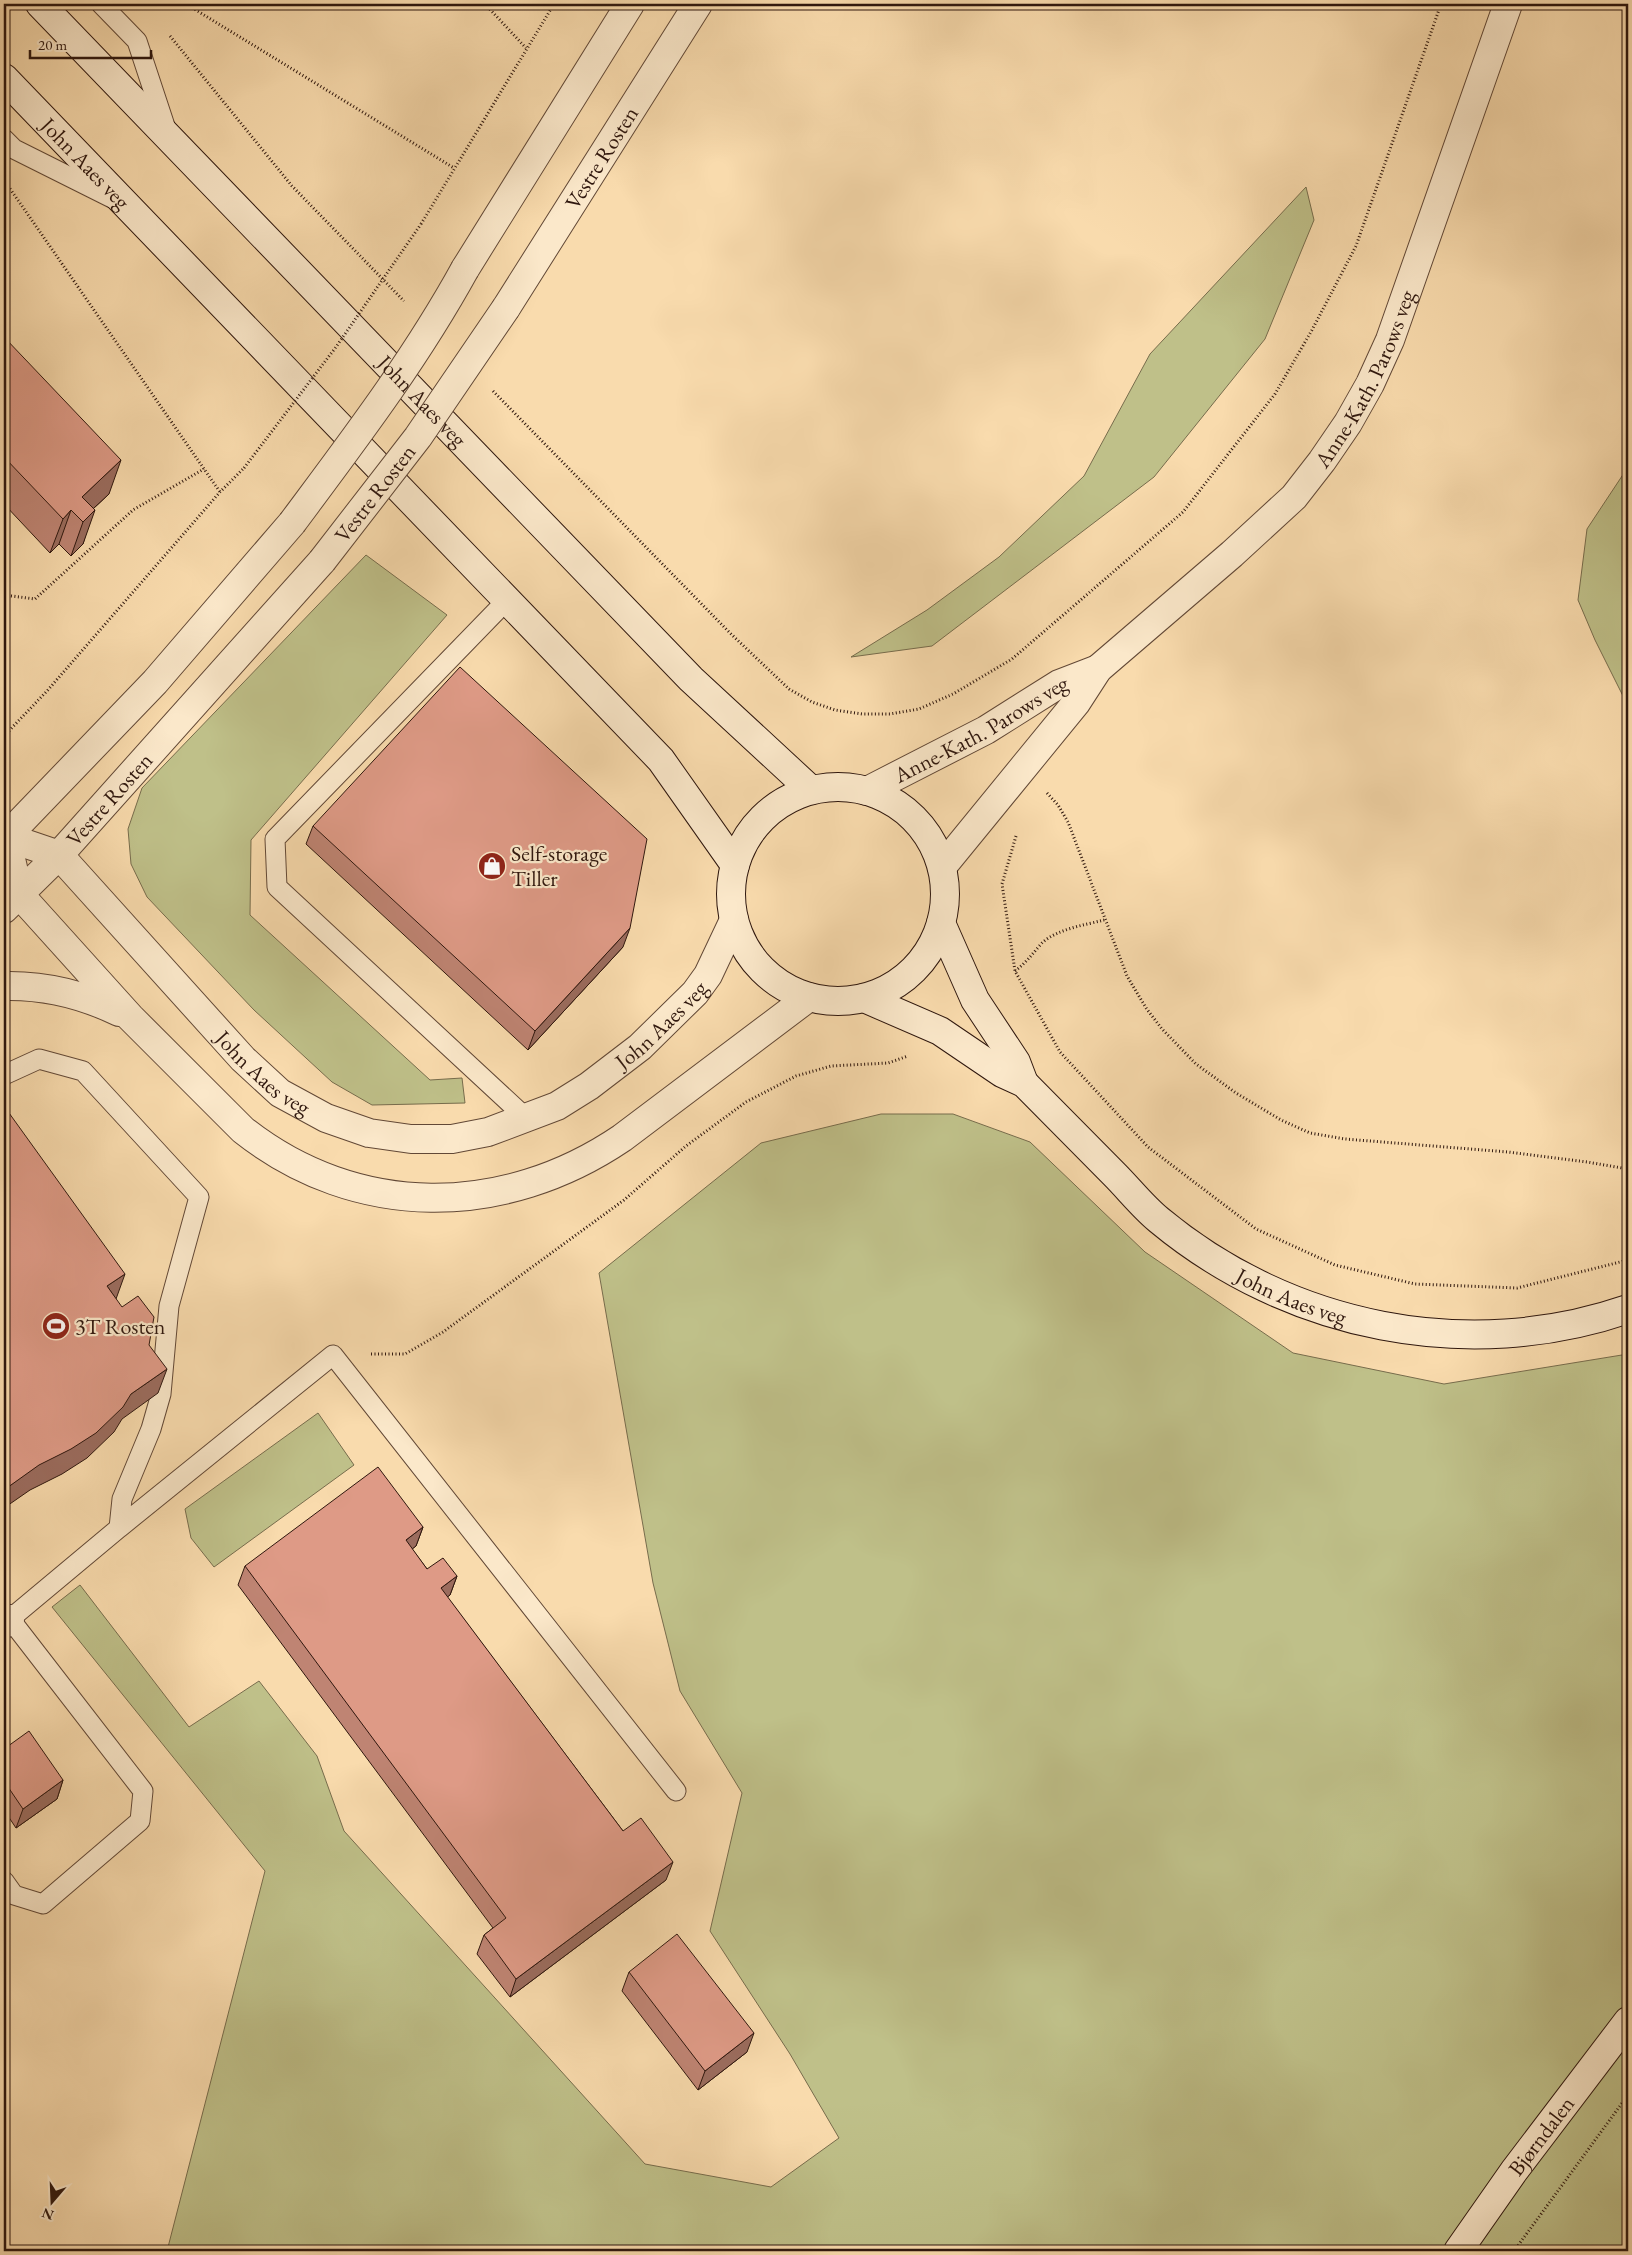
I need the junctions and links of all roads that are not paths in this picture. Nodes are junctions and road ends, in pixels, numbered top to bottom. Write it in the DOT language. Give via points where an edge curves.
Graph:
graph roads {
  1 [pos="40,4"];
  2 [pos="100,4"];
  3 [pos="630,4"];
  4 [pos="698,4"];
  5 [pos="1508,4"];
  6 [pos="4,78"];
  7 [pos="168,135"];
  8 [pos="4,139"];
  9 [pos="127,205"];
  10 [pos="507,600"];
  11 [pos="1098,669"];
  12 [pos="811,790"];
  13 [pos="867,791"];
  14 [pos="5,838"];
  15 [pos="60,855"];
  16 [pos="734,865"];
  17 [pos="942,867"];
  18 [pos="12,901"];
  19 [pos="734,920"];
  20 [pos="941,923"];
  21 [pos="4,986"];
  22 [pos="808,997"];
  23 [pos="864,998"];
  24 [pos="130,1017"];
  25 [pos="4,1075"];
  26 [pos="1024,1083"];
  27 [pos="526,1118"];
  28 [pos="1628,1310"];
  29 [pos="119,1528"];
  30 [pos="7,1622"];
  31 [pos="676,1792"];
  32 [pos="4,1881"];
  33 [pos="1628,2022"];
  34 [pos="1458,2251"];
  1 -- 7 [label="street, John Aaes veg"];
  2 -- 7 [label="lane" via="137,42"];
  3 -- 14 [label="street, Vestre Rosten, bridge" via="464,270 439,316 386,397 292,524 155,682"];
  4 -- 15 [label="street, Vestre Rosten, bridge" via="506,308 418,437 322,562"];
  5 -- 11 [label="street, Anne-Kath. Parows veg" via="1390,340 1348,423 1294,497"];
  6 -- 9 [label="street, John Aaes veg"];
  7 -- 12 [label="street, John Aaes veg" via="684,671"];
  8 -- 9 [label="lane" via="14,149"];
  9 -- 10 [label="street, John Aaes veg"];
  10 -- 16 [label="street, John Aaes veg" via="661,760"];
  10 -- 27 [label="lane" via="275,839 277,887"];
  11 -- 13 [label="street, Anne-Kath. Parows veg" via="1059,684 986,730"];
  11 -- 17 [label="street, Anne-Kath. Parows veg" via="1076,703"];
  12 -- 13 [label="street" via="840,787"];
  12 -- 16 [label="street" via="785,800 763,817 746,838"];
  13 -- 17 [label="street" via="896,803 920,820"];
  14 -- 15 [label="street, John Aaes veg"];
  14 -- 18 [label="street"];
  15 -- 18 [label="street, Vestre Rosten"];
  15 -- 27 [label="street, John Aaes veg" via="243,1059 280,1093 326,1118 369,1134 411,1139 452,1139 488,1132"];
  16 -- 19 [label="street" via="729,892"];
  17 -- 20 [label="street" via="946,893"];
  18 -- 24 [label="street"];
  19 -- 22 [label="street" via="743,946 761,968 782,987"];
  19 -- 27 [label="street, John Aaes veg" via="700,987 661,1028 589,1086 557,1106"];
  20 -- 23 [label="street" via="929,950 913,970 890,987"];
  20 -- 26 [label="street, John Aaes veg" via="976,1000 1016,1062"];
  21 -- 24 [label="street" via="28,985 60,990 91,999"];
  22 -- 23 [label="street" via="836,1002"];
  22 -- 24 [label="street" via="596,1155 513,1188 475,1196 436,1199 351,1185 289,1160 261,1144"];
  23 -- 26 [label="street, John Aaes veg" via="940,1031 1002,1073"];
  25 -- 29 [label="lane" via="39,1059 83,1071 199,1196 169,1306 161,1394 151,1429 122,1499"];
  26 -- 28 [label="street, John Aaes veg" via="1158,1220 1208,1256 1261,1287 1313,1308 1365,1323 1460,1335 1551,1330"];
  29 -- 30 [label="lane"];
  29 -- 31 [label="lane" via="333,1354"];
  30 -- 32 [label="lane" via="143,1790 140,1821 43,1904 14,1895"];
  33 -- 34 [label="street, Bjørndalen" via="1514,2171"];
}
